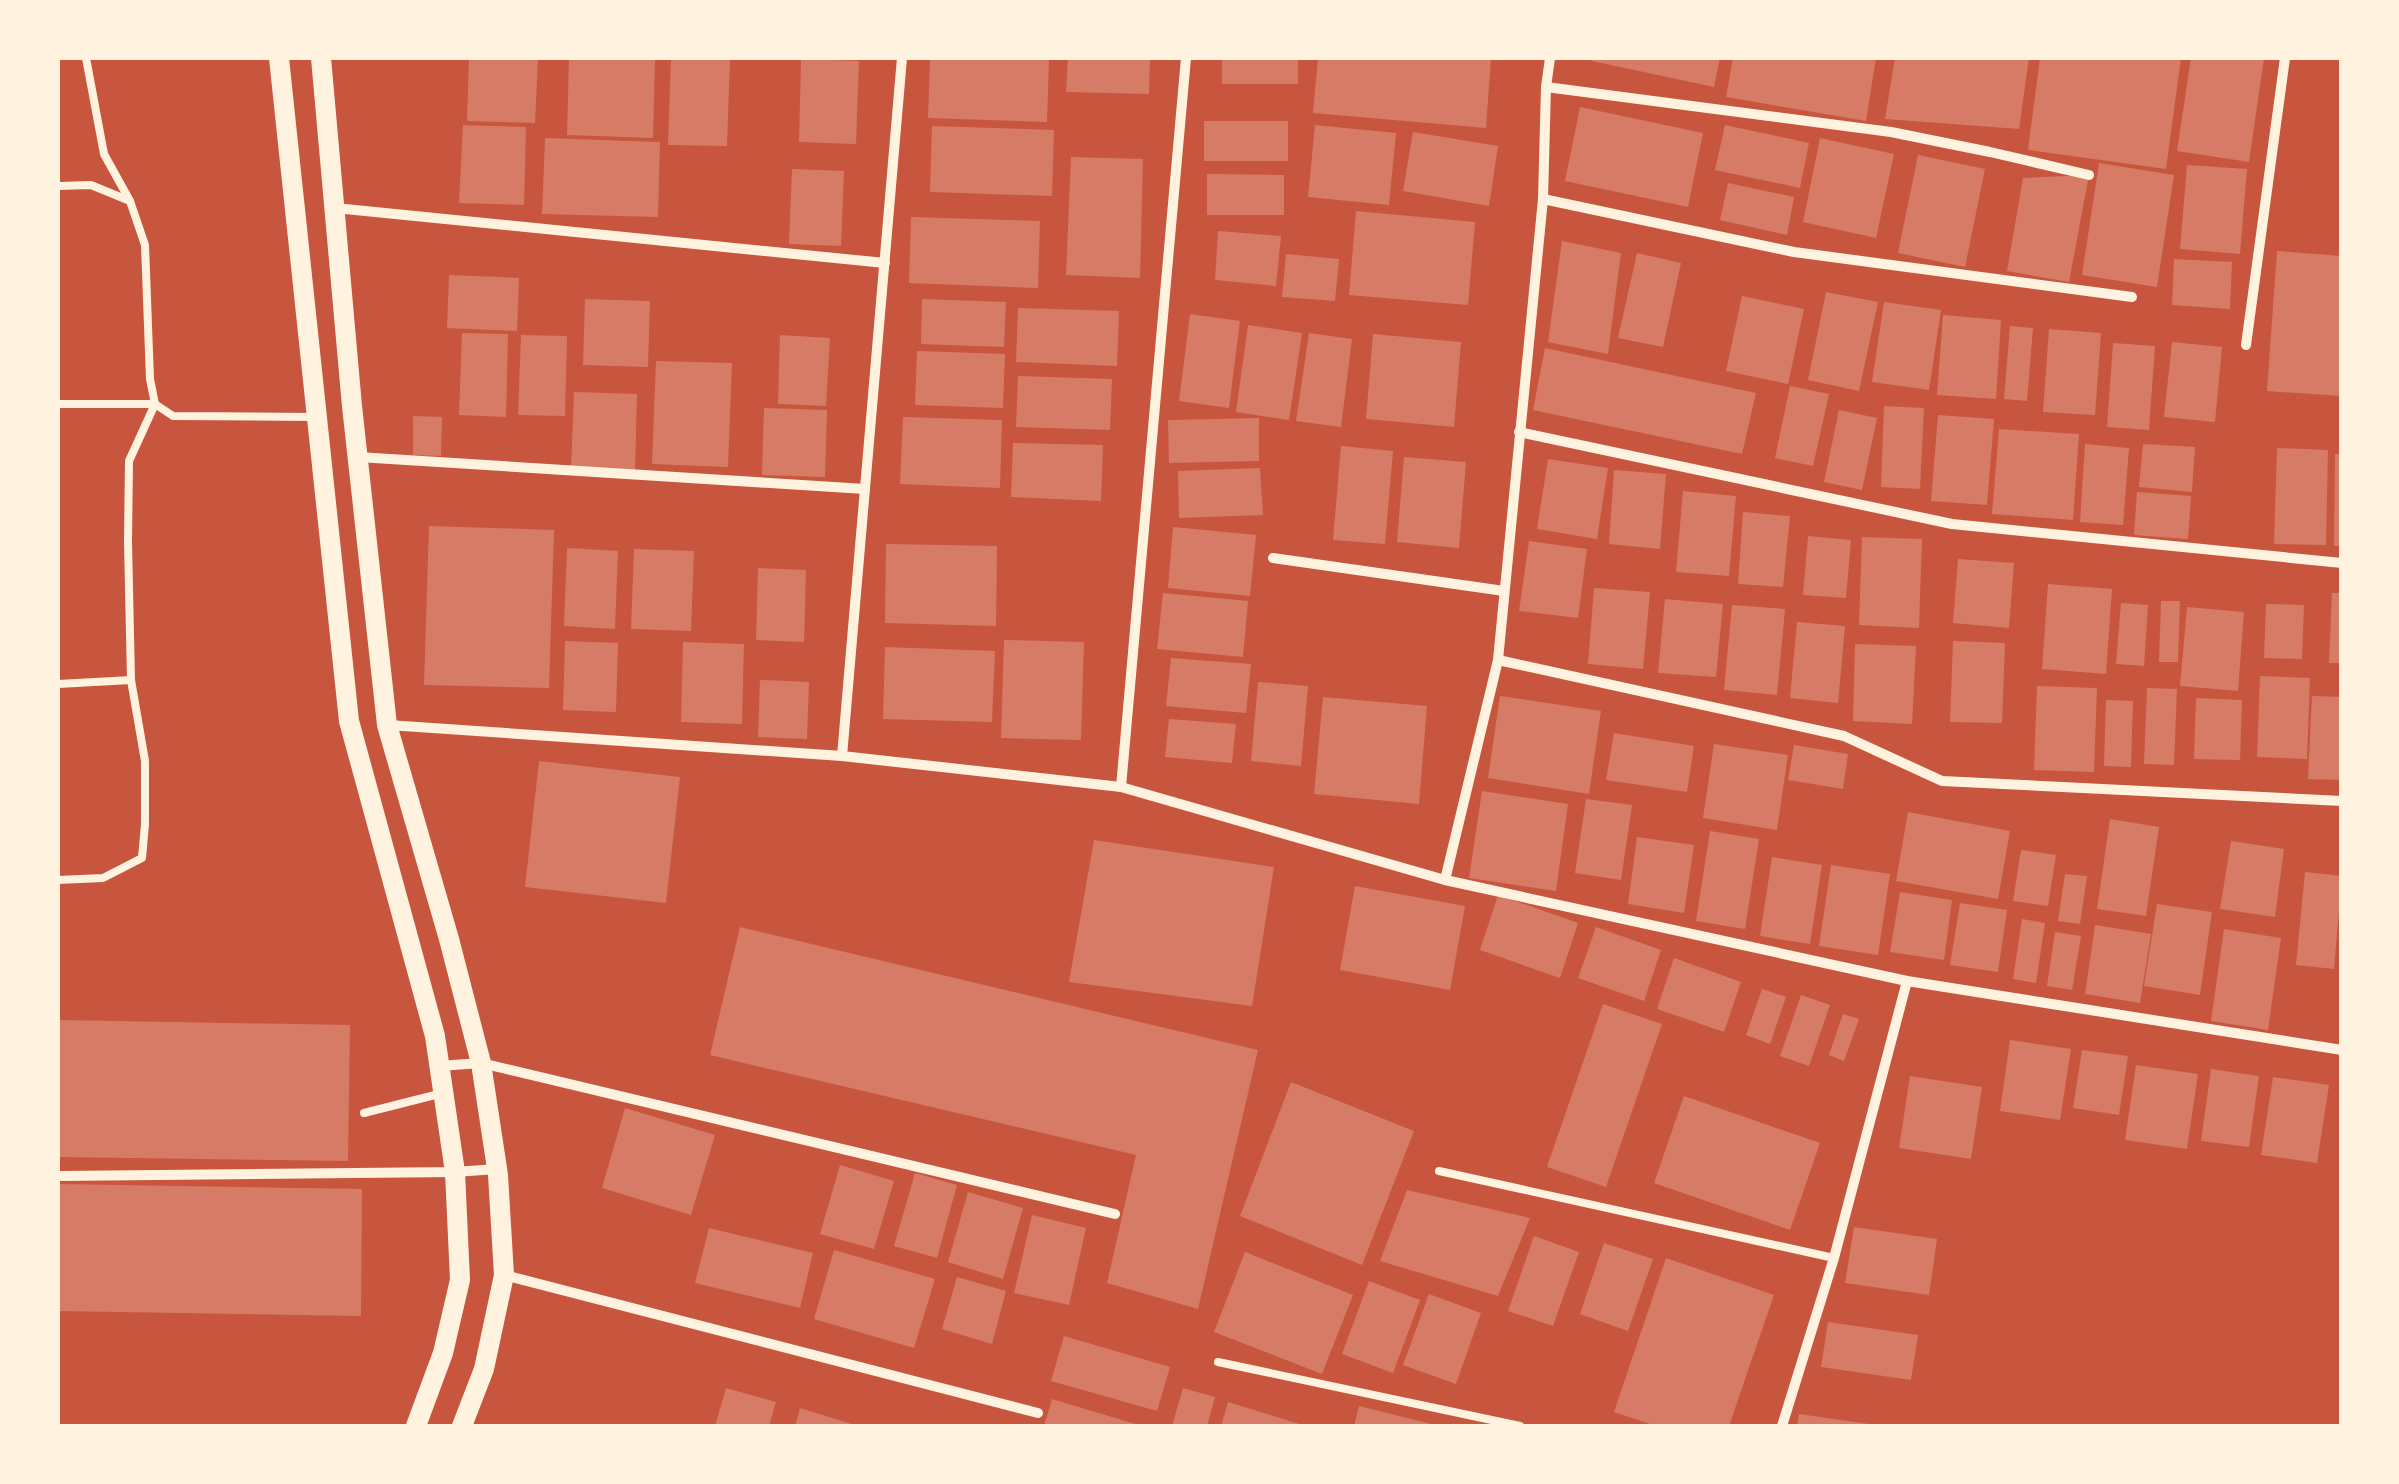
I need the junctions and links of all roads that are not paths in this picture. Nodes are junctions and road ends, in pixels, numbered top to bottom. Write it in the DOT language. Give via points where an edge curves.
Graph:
graph roads {
  1 [pos="86,58"];
  2 [pos="279,58"];
  3 [pos="321,58"];
  4 [pos="902,58"];
  5 [pos="1186,58"];
  6 [pos="1550,58"];
  7 [pos="2285,58"];
  8 [pos="1546,87"];
  9 [pos="2089,175"];
  10 [pos="58,186"];
  11 [pos="1543,199"];
  12 [pos="130,201"];
  13 [pos="334,208"];
  14 [pos="884,264"];
  15 [pos="2132,297"];
  16 [pos="2246,346"];
  17 [pos="58,404"];
  18 [pos="155,404"];
  19 [pos="317,417"];
  20 [pos="1518,432"];
  21 [pos="358,457"];
  22 [pos="865,489"];
  23 [pos="1273,558"];
  24 [pos="2342,563"];
  25 [pos="1504,591"];
  26 [pos="1498,660"];
  27 [pos="131,680"];
  28 [pos="58,684"];
  29 [pos="386,724"];
  30 [pos="842,756"];
  31 [pos="1121,786"];
  32 [pos="2342,801"];
  33 [pos="58,880"];
  34 [pos="1444,880"];
  35 [pos="1908,981"];
  36 [pos="2342,1050"];
  37 [pos="482,1062"];
  38 [pos="439,1066"];
  39 [pos="444,1093"];
  40 [pos="364,1113"];
  41 [pos="497,1169"];
  42 [pos="1440,1171"];
  43 [pos="455,1172"];
  44 [pos="58,1176"];
  45 [pos="1115,1214"];
  46 [pos="1834,1258"];
  47 [pos="504,1275"];
  48 [pos="1218,1362"];
  49 [pos="1038,1412"];
  50 [pos="416,1426"];
  51 [pos="462,1426"];
  52 [pos="1520,1426"];
  53 [pos="1782,1426"];
  1 -- 12 [label="lane" via="104,154"];
  2 -- 19 [label="main road"];
  3 -- 13 [label="main road"];
  4 -- 14 [label="street"];
  5 -- 31 [label="street"];
  6 -- 8 [label="street"];
  7 -- 16 [label="street"];
  8 -- 9 [label="street" via="1891,132"];
  8 -- 11 [label="street"];
  10 -- 12 [label="lane" via="91,185"];
  11 -- 15 [label="street" via="1794,252"];
  11 -- 20 [label="street"];
  12 -- 18 [label="lane" via="145,246"];
  13 -- 14 [label="street"];
  13 -- 21 [label="main road"];
  14 -- 22 [label="street"];
  17 -- 18 [label="lane"];
  18 -- 19 [label="lane" via="173,416"];
  18 -- 27 [label="lane" via="128,461"];
  19 -- 38 [label="main road" via="349,721"];
  20 -- 24 [label="street" via="1952,524"];
  20 -- 25 [label="street"];
  21 -- 22 [label="street"];
  21 -- 29 [label="main road"];
  22 -- 30 [label="street"];
  23 -- 25 [label="street"];
  25 -- 26 [label="street"];
  26 -- 32 [label="street" via="1844,736 1942,781"];
  26 -- 34 [label="street"];
  27 -- 28 [label="lane"];
  27 -- 33 [label="lane" via="145,761 142,858 103,878"];
  29 -- 30 [label="street"];
  29 -- 37 [label="main road"];
  30 -- 31 [label="street"];
  31 -- 34 [label="street"];
  34 -- 35 [label="street"];
  35 -- 36 [label="street"];
  35 -- 46 [label="street"];
  37 -- 38 [label="street"];
  37 -- 41 [label="main road"];
  37 -- 45 [label="street"];
  38 -- 39 [label="main road"];
  39 -- 40 [label="lane"];
  39 -- 43 [label="main road"];
  41 -- 43 [label="street"];
  41 -- 47 [label="main road"];
  42 -- 46 [label="lane"];
  43 -- 44 [label="street"];
  43 -- 50 [label="main road" via="460,1280"];
  46 -- 53 [label="street"];
  47 -- 49 [label="street"];
  47 -- 51 [label="main road" via="484,1369"];
  48 -- 52 [label="lane"];
}
